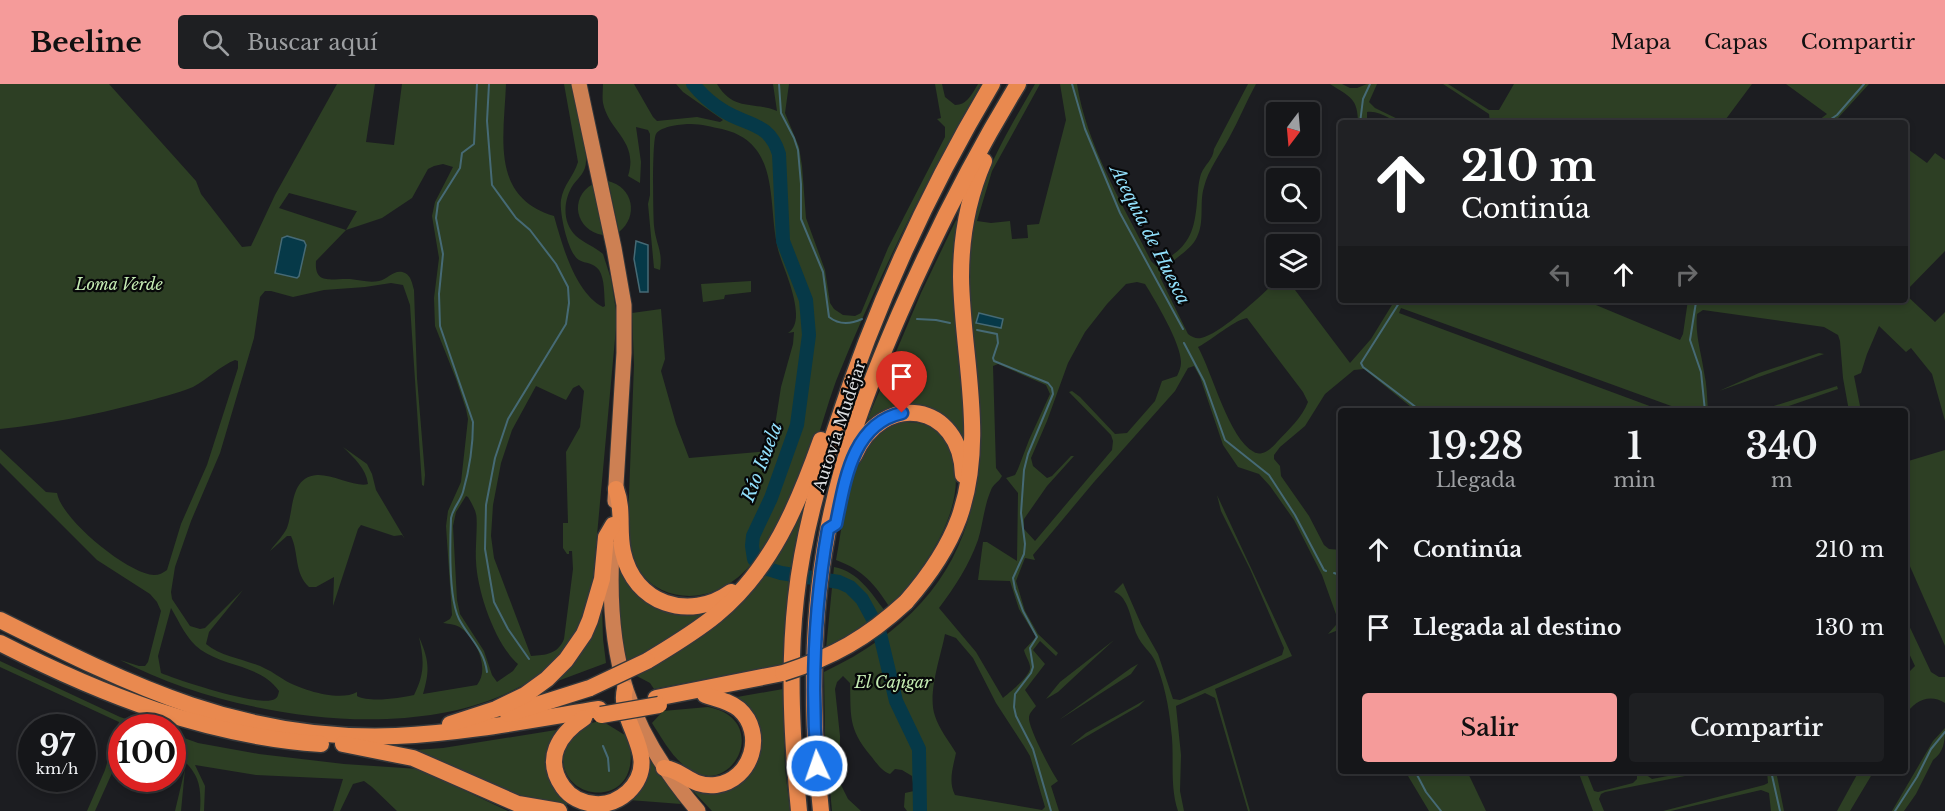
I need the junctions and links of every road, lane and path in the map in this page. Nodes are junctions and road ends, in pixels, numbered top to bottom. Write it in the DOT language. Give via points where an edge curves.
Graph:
graph roads {
  1 [pos="579,84"];
  2 [pos="992,84"];
  3 [pos="1018,84"];
  4 [pos="1026,84"];
  5 [pos="900,262"];
  6 [pos="616,489"];
  7 [pos="613,525"];
  8 [pos="826,538"];
  9 [pos="945,545"];
  10 [pos="746,586"];
  11 [pos="0,620"];
  12 [pos="0,643"];
  13 [pos="69,655"];
  14 [pos="783,673"];
  15 [pos="625,689"];
  16 [pos="705,695"];
  17 [pos="657,701"];
  18 [pos="600,712"];
  19 [pos="584,718"];
  20 [pos="449,724"];
  21 [pos="340,740"];
  22 [pos="664,768"];
  23 [pos="525,807"];
  24 [pos="559,811"];
  25 [pos="698,811"];
  26 [pos="799,811"];
  27 [pos="821,811"];
  1 -- 6 [label="highway" via="624,305"];
  2 -- 5 [label="highway, Autovía Mudéjar" via="942,174"];
  3 -- 8 [label="highway, Autovía Mudéjar" via="960,188 883,352 849,445"];
  4 -- 9 [label="highway" via="982,165 965,230 962,290 972,452 963,505"];
  5 -- 10 [label="highway" via="890,268 862,332 791,516"];
  5 -- 26 [label="highway, Autovía Mudéjar" via="843,405 805,542 796,597 792,701"];
  6 -- 7 [label="highway"];
  6 -- 10 [label="highway" via="621,504 625,560 636,581 652,596 672,605 694,607 715,602 737,587"];
  7 -- 15 [label="highway" via="612,620"];
  7 -- 20 [label="highway" via="606,537 602,579 593,613 566,660 542,684 512,703"];
  8 -- 9 [label="highway" via="836,524 858,447 868,432 888,417 902,413 937,421 948,430 961,457 961,493"];
  8 -- 27 [label="highway, Autovía Mudéjar" via="814,662"];
  9 -- 14 [label="highway, bridge" via="930,573 878,627 850,646"];
  10 -- 20 [label="highway, bridge" via="705,623 646,661 590,688 519,711"];
  11 -- 13 [label="highway"];
  12 -- 21 [label="highway" via="96,689 218,729 298,742"];
  13 -- 20 [label="highway" via="190,699 266,719 349,729"];
  13 -- 21 [label="highway" via="212,713"];
  14 -- 16 [label="highway" via="763,683"];
  14 -- 17 [label="highway"];
  15 -- 19 [label="highway" via="622,699 638,742 641,766 630,789 609,803 577,799 557,774 554,762 558,743 566,731"];
  15 -- 22 [label="highway"];
  16 -- 17 [label="highway"];
  16 -- 22 [label="highway" via="731,704 746,717 753,736 748,763 734,778 715,785 695,782"];
  17 -- 18 [label="highway, bridge"];
  18 -- 19 [label="highway"];
  18 -- 21 [label="highway" via="441,733"];
  19 -- 21 [label="highway" via="441,740"];
  21 -- 23 [label="highway" via="413,758"];
  22 -- 25 [label="highway"];
  23 -- 24 [label="highway"];
}
